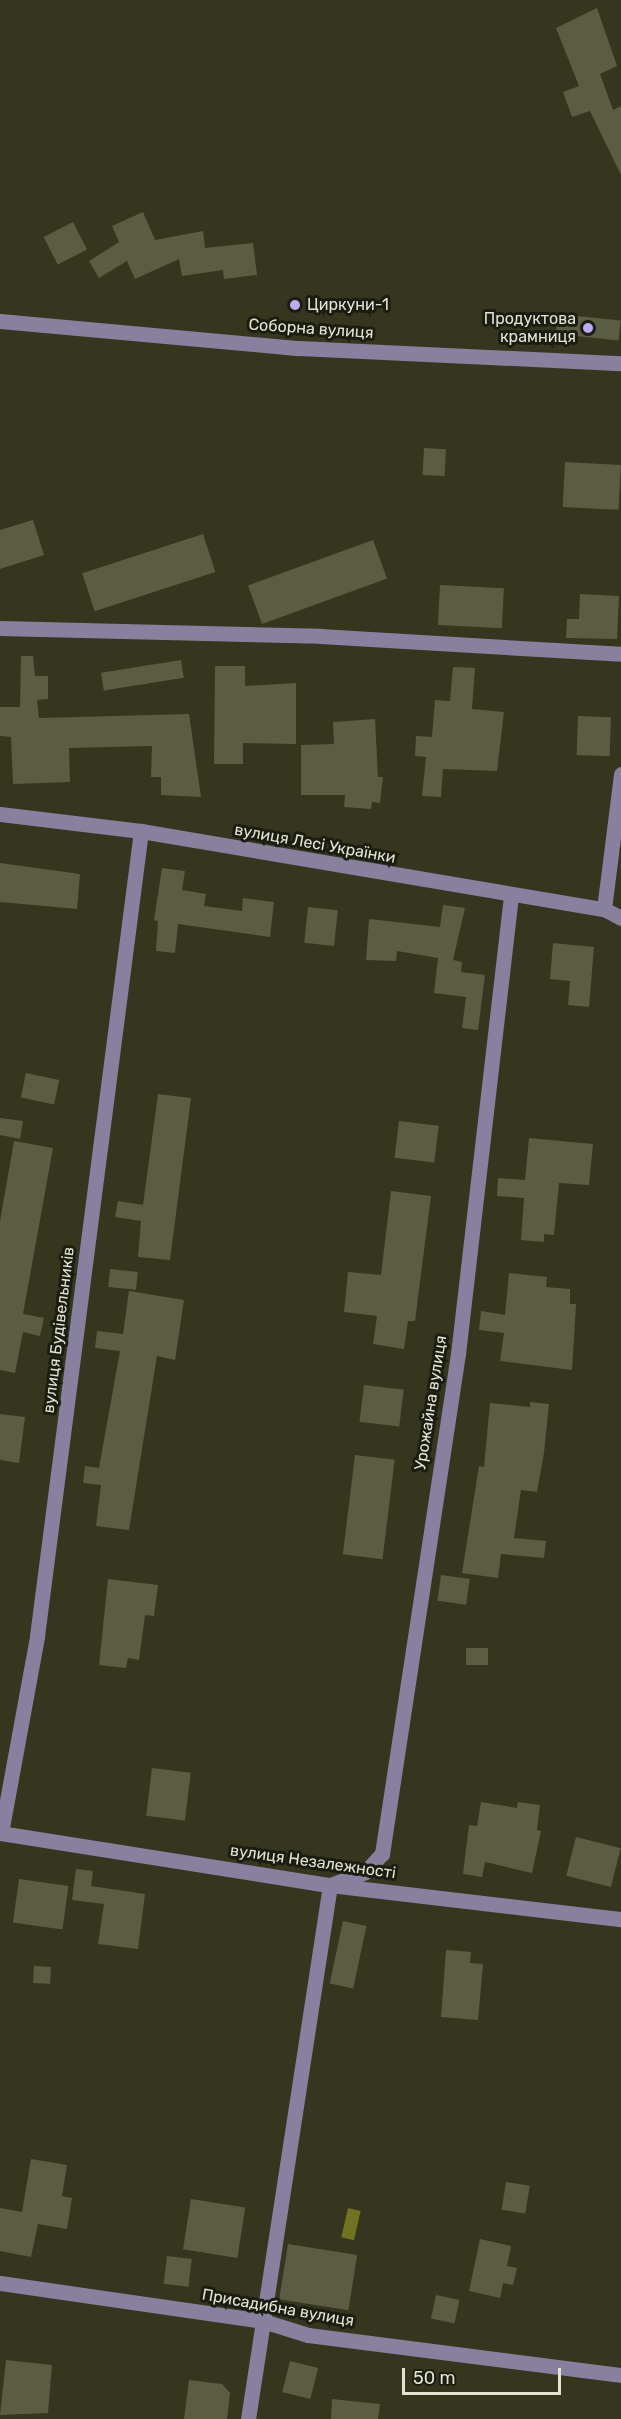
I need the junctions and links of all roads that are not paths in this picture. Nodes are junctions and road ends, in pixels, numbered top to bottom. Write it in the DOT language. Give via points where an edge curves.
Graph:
graph roads {
  1 [pos="0,321"];
  2 [pos="621,363"];
  3 [pos="0,628"];
  4 [pos="621,654"];
  5 [pos="621,774"];
  6 [pos="0,814"];
  7 [pos="141,831"];
  8 [pos="511,895"];
  9 [pos="604,909"];
  10 [pos="621,918"];
  11 [pos="1,1833"];
  12 [pos="330,1885"];
  13 [pos="621,1918"];
  14 [pos="0,2283"];
  15 [pos="263,2321"];
  16 [pos="621,2375"];
  17 [pos="248,2419"];
  1 -- 2 [label="street, Соборна вулиця" via="299,348"];
  3 -- 4 [label="street" via="320,636"];
  5 -- 9 [label="street"];
  6 -- 7 [label="street, вулиця Лесі Українки"];
  7 -- 8 [label="street, вулиця Лесі Українки"];
  7 -- 11 [label="street, вулиця Будівельників" via="37,1636"];
  8 -- 9 [label="street, вулиця Лесі Українки"];
  8 -- 12 [label="street, Урожайна вулиця" via="458,1354 382,1854 365,1872"];
  9 -- 10 [label="street, вулиця Лесі Українки"];
  11 -- 12 [label="street, вулиця Незалежності"];
  12 -- 13 [label="street, вулиця Незалежності"];
  12 -- 15 [label="street"];
  14 -- 15 [label="street, Присадибна вулиця"];
  15 -- 16 [label="street, Присадибна вулиця" via="308,2335"];
  15 -- 17 [label="street"];
}
